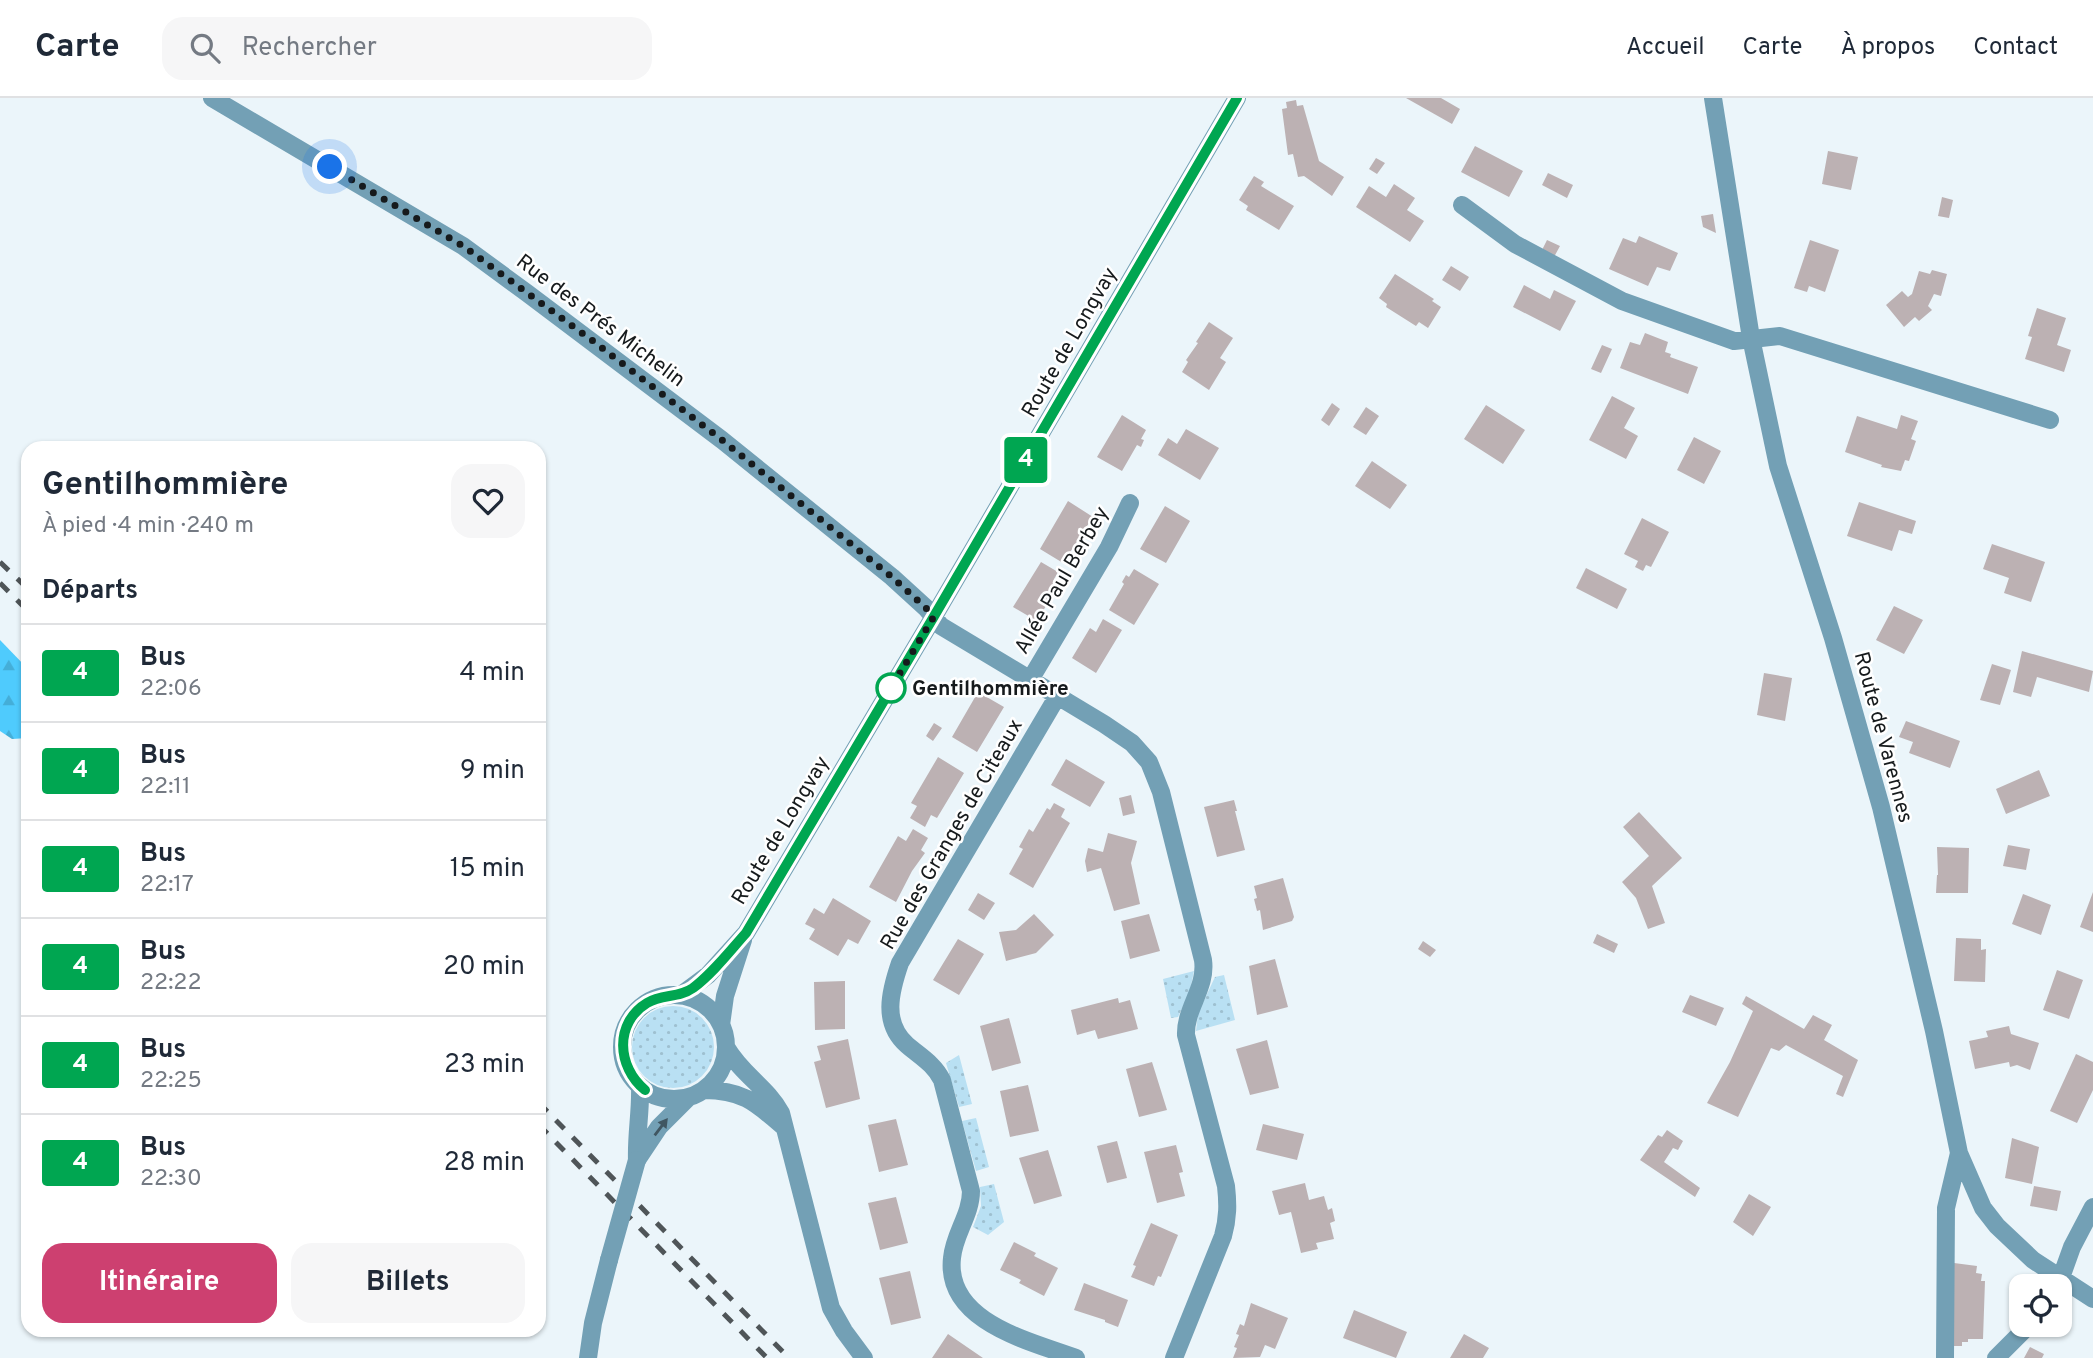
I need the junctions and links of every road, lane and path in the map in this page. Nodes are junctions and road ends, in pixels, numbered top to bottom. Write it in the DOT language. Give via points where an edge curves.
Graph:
graph roads {
  1 [pos="212,98"];
  2 [pos="1237,98"];
  3 [pos="1713,98"];
  4 [pos="1462,205"];
  5 [pos="1751,338"];
  6 [pos="2050,420"];
  7 [pos="1130,503"];
  8 [pos="933,618"];
  9 [pos="1030,680"];
  10 [pos="1057,697"];
  11 [pos="746,933"];
  12 [pos="681,995"];
  13 [pos="722,1025"];
  14 [pos="726,1047"];
  15 [pos="640,1086"];
  16 [pos="696,1094"];
  17 [pos="784,1127"];
  18 [pos="1959,1153"];
  19 [pos="637,1160"];
  20 [pos="2093,1206"];
  21 [pos="2050,1274"];
  22 [pos="2062,1274"];
  23 [pos="2072,1289"];
  24 [pos="2093,1300"];
  25 [pos="2017,1337"];
  26 [pos="588,1358"];
  27 [pos="864,1358"];
  28 [pos="1076,1358"];
  29 [pos="1174,1358"];
  30 [pos="1945,1358"];
  31 [pos="1996,1358"];
  1 -- 8 [label="street, Rue des Prés Michelin" via="463,246 711,432 881,568"];
  2 -- 8 [label="street, Route de Longvay"];
  3 -- 5 [label="street, Route de Varennes"];
  4 -- 5 [label="street" via="1515,244 1622,301 1734,341"];
  5 -- 6 [label="street" via="1780,336"];
  5 -- 18 [label="street, Route de Varennes" via="1778,466 1881,807"];
  7 -- 9 [label="street, Allée Paul Berbey"];
  8 -- 9 [label="street, Rue des Prés Michelin"];
  8 -- 11 [label="street, Route de Longvay"];
  9 -- 10 [label="street, Rue des Prés Michelin"];
  10 -- 28 [label="street, Rue des Granges de Citeaux" via="900,964 890,1009 897,1034 932,1064 942,1080 971,1191 952,1256 963,1298 995,1327"];
  10 -- 29 [label="street, Rue des Prés Michelin" via="1132,743 1149,762 1161,792 1203,960 1205,972 1188,1013 1185,1035 1226,1186 1228,1219"];
  11 -- 12 [label="street, Route de Longvay" via="708,975"];
  11 -- 13 [label="street, Route de Longvay" via="724,996"];
  12 -- 13 [label="street" via="705,1005"];
  12 -- 15 [label="street" via="646,1003 627,1026 624,1061"];
  13 -- 14 [label="street"];
  14 -- 16 [label="street" via="721,1071"];
  14 -- 17 [label="street" via="736,1064 777,1104"];
  15 -- 16 [label="street" via="663,1098"];
  15 -- 19 [label="street"];
  16 -- 17 [label="street" via="722,1090 742,1095"];
  19 -- 16 [label="street, one-way" via="659,1127"];
  17 -- 27 [label="street" via="831,1308"];
  18 -- 21 [label="street" via="1983,1208"];
  18 -- 30 [label="street" via="1946,1208"];
  19 -- 26 [label="street, bridge" via="593,1323"];
  20 -- 22 [label="street"];
  23 -- 24 [label="street"];
  25 -- 31 [label="street"];
}
